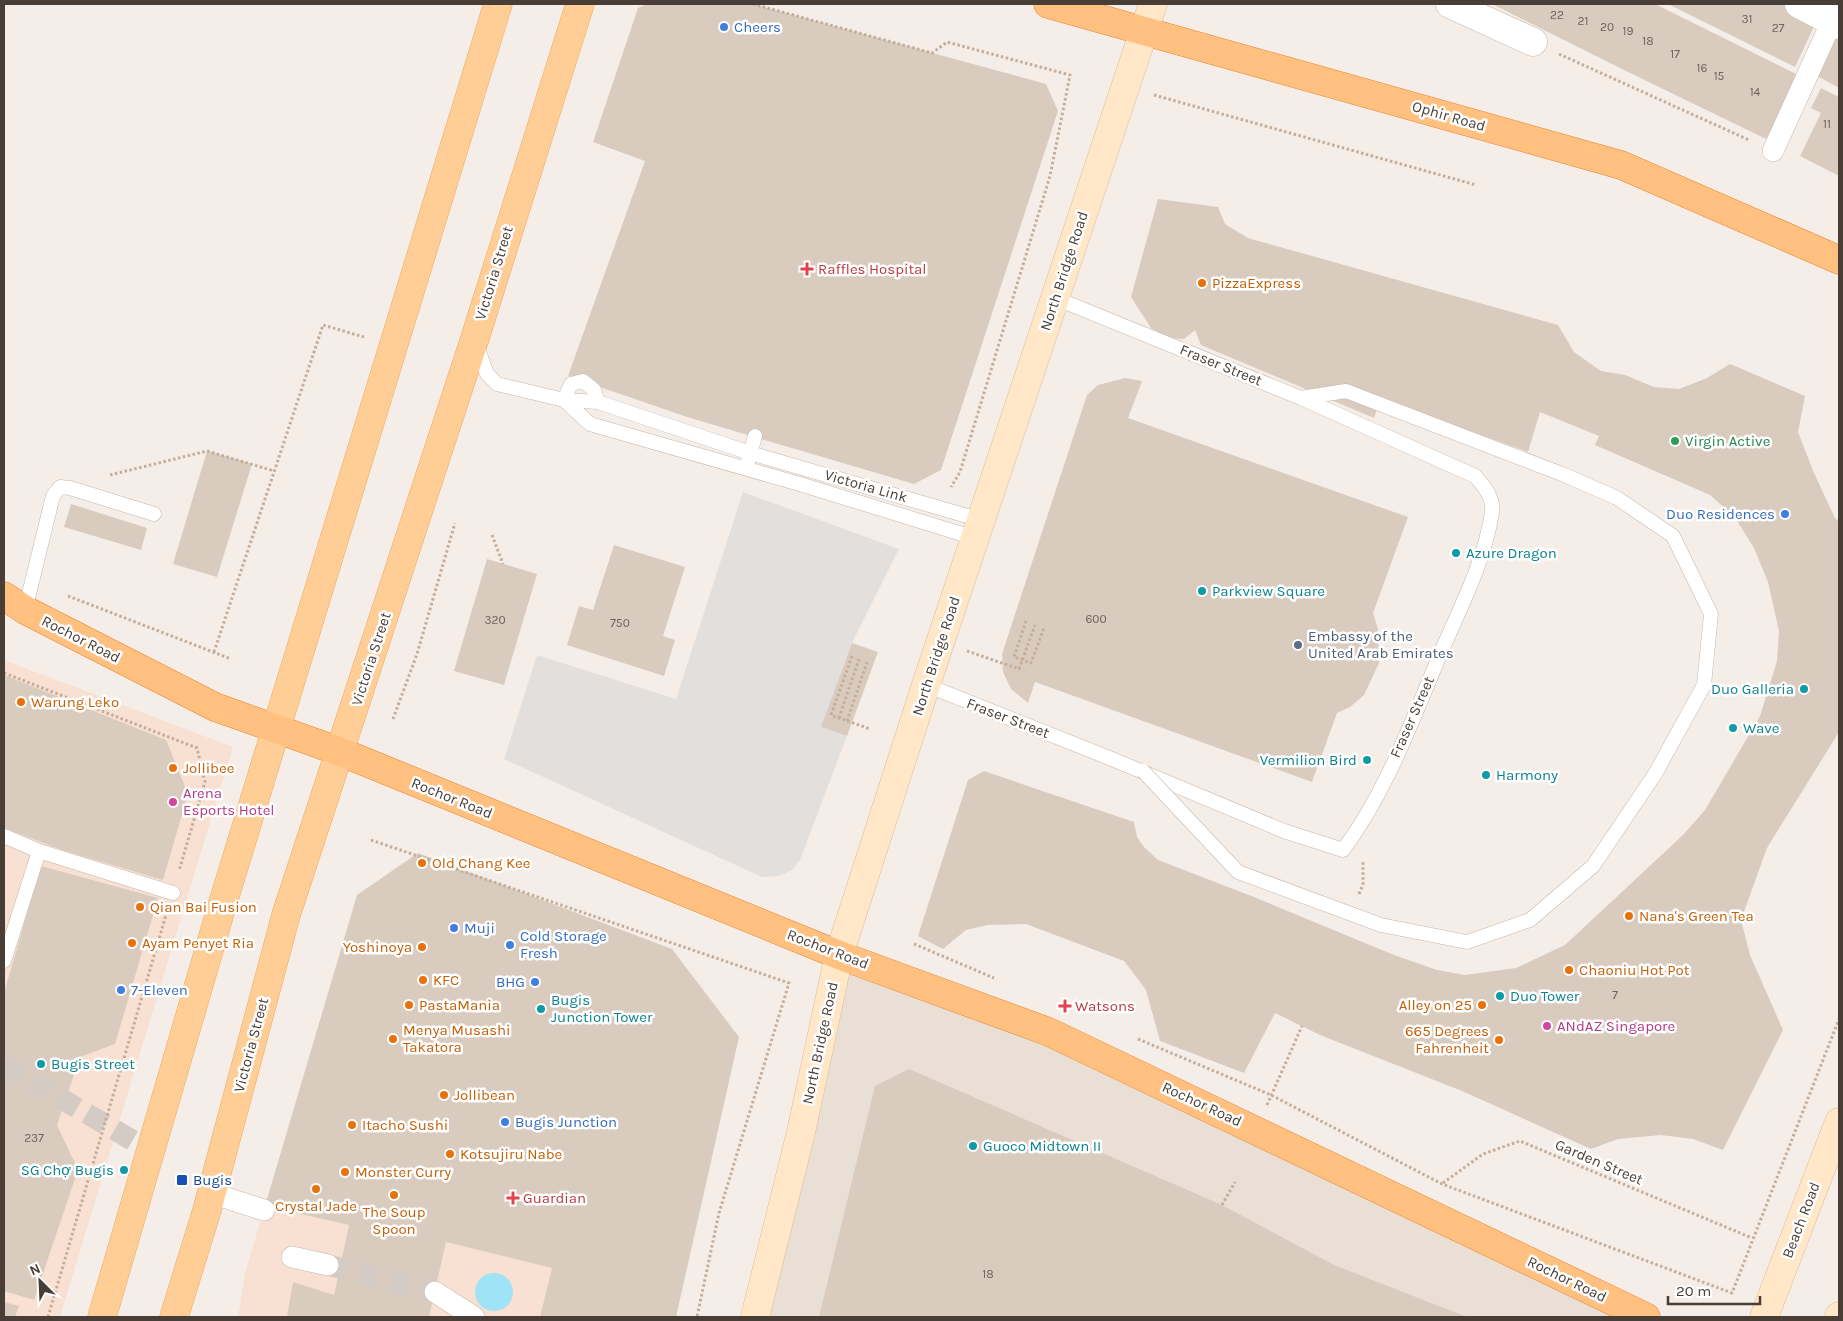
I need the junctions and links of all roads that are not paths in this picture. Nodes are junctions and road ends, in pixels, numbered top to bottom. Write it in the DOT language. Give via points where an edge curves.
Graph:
graph roads {
  1 [pos="498,4"];
  2 [pos="580,4"];
  3 [pos="1048,4"];
  4 [pos="1153,4"];
  5 [pos="1450,4"];
  6 [pos="1798,4"];
  7 [pos="1837,17"];
  8 [pos="1144,30"];
  9 [pos="1534,42"];
  10 [pos="1773,151"];
  11 [pos="1839,260"];
  12 [pos="1055,298"];
  13 [pos="475,338"];
  14 [pos="1301,398"];
  15 [pos="564,400"];
  16 [pos="598,402"];
  17 [pos="755,436"];
  18 [pos="750,453"];
  19 [pos="745,469"];
  20 [pos="874,488"];
  21 [pos="868,505"];
  22 [pos="154,514"];
  23 [pos="978,529"];
  24 [pos="14,603"];
  25 [pos="926,685"];
  26 [pos="276,730"];
  27 [pos="340,752"];
  28 [pos="1143,772"];
  29 [pos="4,836"];
  30 [pos="39,851"];
  31 [pos="173,893"];
  32 [pos="839,955"];
  33 [pos="4,961"];
  34 [pos="1839,1122"];
  35 [pos="211,1193"];
  36 [pos="264,1210"];
  37 [pos="292,1257"];
  38 [pos="328,1265"];
  39 [pos="435,1292"];
  40 [pos="102,1317"];
  41 [pos="174,1317"];
  42 [pos="474,1317"];
  43 [pos="755,1317"];
  44 [pos="1646,1317"];
  45 [pos="1764,1317"];
  1 -- 26 [label="main road"];
  2 -- 13 [label="main road, Victoria Street"];
  3 -- 8 [label="highway, Ophir Road"];
  4 -- 8 [label="main road, North Bridge Road"];
  5 -- 9 [label="street"];
  6 -- 7 [label="street"];
  7 -- 10 [label="street"];
  8 -- 11 [label="highway, Ophir Road" via="1621,165"];
  8 -- 12 [label="main road, North Bridge Road"];
  12 -- 14 [label="lane, Fraser Street"];
  12 -- 23 [label="main road, North Bridge Road"];
  13 -- 15 [label="lane, Victoria Link" via="487,374 497,384"];
  13 -- 27 [label="main road, Victoria Street"];
  14 -- 28 [label="lane, Fraser Street" via="1475,476 1487,489 1493,510 1478,564 1397,754 1358,829 1343,850 1284,831"];
  14 -- 28 [label="lane, bridge" via="1346,391 1617,498 1673,536 1711,614 1704,685 1655,774 1593,866 1530,920 1467,942 1381,925 1238,872"];
  15 -- 16 [label="lane, Victoria Link"];
  15 -- 16 [label="lane" via="571,384 583,381 594,390"];
  15 -- 19 [label="lane, Victoria Link" via="590,424"];
  16 -- 18 [label="lane, Victoria Link"];
  17 -- 18 [label="lane"];
  18 -- 19 [label="lane"];
  18 -- 20 [label="lane, Victoria Link"];
  19 -- 21 [label="lane, Victoria Link"];
  20 -- 21 [label="lane"];
  20 -- 23 [label="lane, Victoria Link"];
  21 -- 23 [label="lane, Victoria Link"];
  22 -- 24 [label="lane" via="60,487 53,496 32,582"];
  23 -- 25 [label="main road, North Bridge Road"];
  24 -- 26 [label="highway, Rochor Road" via="215,707"];
  25 -- 28 [label="lane, Fraser Street"];
  25 -- 32 [label="main road, North Bridge Road"];
  26 -- 27 [label="highway, Rochor Road"];
  26 -- 40 [label="main road"];
  27 -- 32 [label="highway, Rochor Road"];
  27 -- 35 [label="main road, Victoria Street" via="286,915"];
  29 -- 30 [label="lane"];
  30 -- 31 [label="lane"];
  30 -- 33 [label="lane"];
  32 -- 43 [label="main road, North Bridge Road" via="801,1132"];
  32 -- 44 [label="highway, Rochor Road" via="1049,1032"];
  34 -- 45 [label="main road, Beach Road"];
  35 -- 36 [label="street"];
  35 -- 41 [label="main road, Victoria Street"];
  37 -- 38 [label="street"];
  39 -- 42 [label="street"];
}
